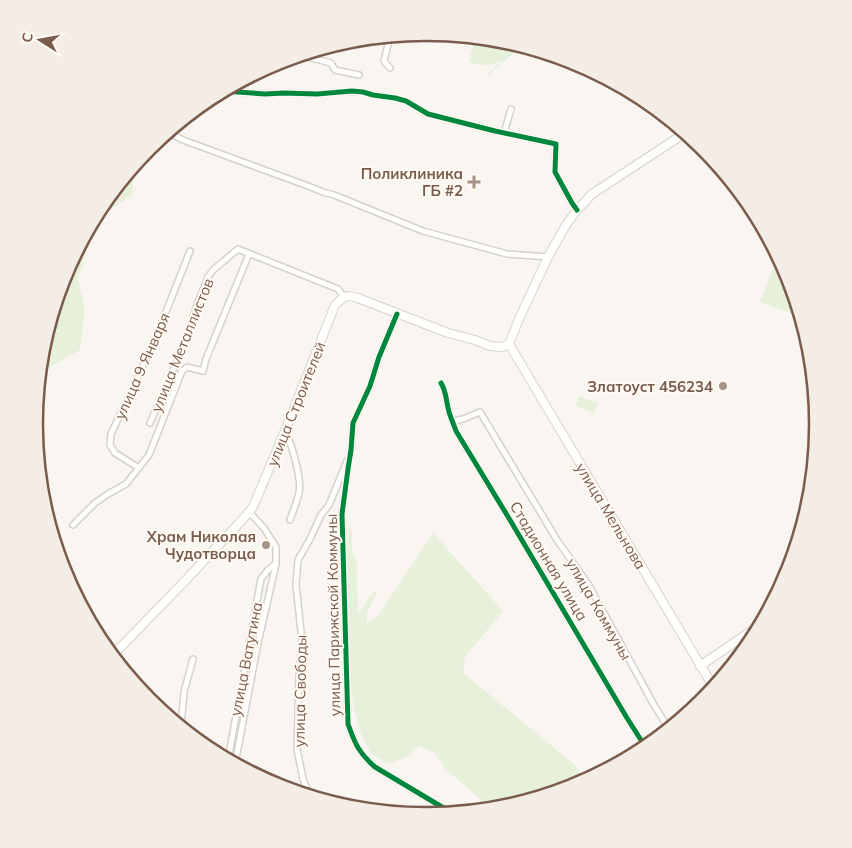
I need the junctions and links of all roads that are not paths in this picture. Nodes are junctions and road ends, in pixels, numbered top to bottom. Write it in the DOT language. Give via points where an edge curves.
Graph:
graph roads {
  1 [pos="388,44"];
  2 [pos="314,58"];
  3 [pos="390,68"];
  4 [pos="359,75"];
  5 [pos="237,92"];
  6 [pos="511,109"];
  7 [pos="504,133"];
  8 [pos="175,136"];
  9 [pos="679,137"];
  10 [pos="577,210"];
  11 [pos="190,251"];
  12 [pos="249,254"];
  13 [pos="548,257"];
  14 [pos="344,297"];
  15 [pos="397,314"];
  16 [pos="509,344"];
  17 [pos="441,382"];
  18 [pos="453,421"];
  19 [pos="150,423"];
  20 [pos="285,431"];
  21 [pos="351,450"];
  22 [pos="139,468"];
  23 [pos="249,512"];
  24 [pos="290,520"];
  25 [pos="72,525"];
  26 [pos="276,564"];
  27 [pos="745,635"];
  28 [pos="117,650"];
  29 [pos="193,659"];
  30 [pos="700,666"];
  31 [pos="710,681"];
  32 [pos="182,719"];
  33 [pos="665,723"];
  34 [pos="641,740"];
  35 [pos="230,752"];
  36 [pos="237,756"];
  37 [pos="306,787"];
  38 [pos="441,806"];
  1 -- 3 [label="street" via="384,61"];
  2 -- 4 [label="street" via="331,62 335,70"];
  5 -- 7 [label="street" via="362,92 406,101 428,114"];
  6 -- 7 [label="street"];
  7 -- 10 [label="street" via="556,144 555,172"];
  8 -- 13 [label="street" via="423,231 507,254"];
  9 -- 10 [label="main road" via="592,194"];
  10 -- 13 [label="main road"];
  11 -- 22 [label="street, улица 9 Января" via="155,340 111,434 110,445 115,453"];
  12 -- 14 [label="street" via="338,289"];
  12 -- 19 [label="street, улица Металлистов" via="238,249 208,277 184,345"];
  12 -- 22 [label="street, улица Металлистов" via="203,370 187,367 182,371 149,455"];
  13 -- 16 [label="main road"];
  14 -- 15 [label="main road" via="358,298"];
  14 -- 20 [label="main road, улица Строителей" via="335,305"];
  15 -- 16 [label="main road" via="490,346"];
  15 -- 21 [label="street, улица Парижской Коммуны" via="353,423"];
  16 -- 30 [label="main road, улица Мельнова"];
  17 -- 18 [label="street, Стадионная улица"];
  18 -- 33 [label="street, улица Коммуны" via="480,412 556,540 588,584"];
  18 -- 34 [label="street, Стадионная улица"];
  20 -- 23 [label="main road, улица Строителей"];
  20 -- 24 [label="street" via="300,483"];
  21 -- 37 [label="street, улица Свободы" via="329,505 298,560 296,585 302,641 297,749"];
  21 -- 38 [label="street, улица Парижской Коммуны" via="342,514 348,724 364,757"];
  22 -- 25 [label="street, улица Металлистов" via="126,484 95,503"];
  23 -- 26 [label="street, улица Ватутина" via="276,546"];
  23 -- 28 [label="main road, улица Строителей"];
  26 -- 35 [label="street, улица Ватутина" via="261,579"];
  26 -- 36 [label="street, улица Ватутина"];
  27 -- 30 [label="main road"];
  29 -- 32 [label="street" via="184,692"];
  30 -- 31 [label="main road, улица Мельнова"];
}
